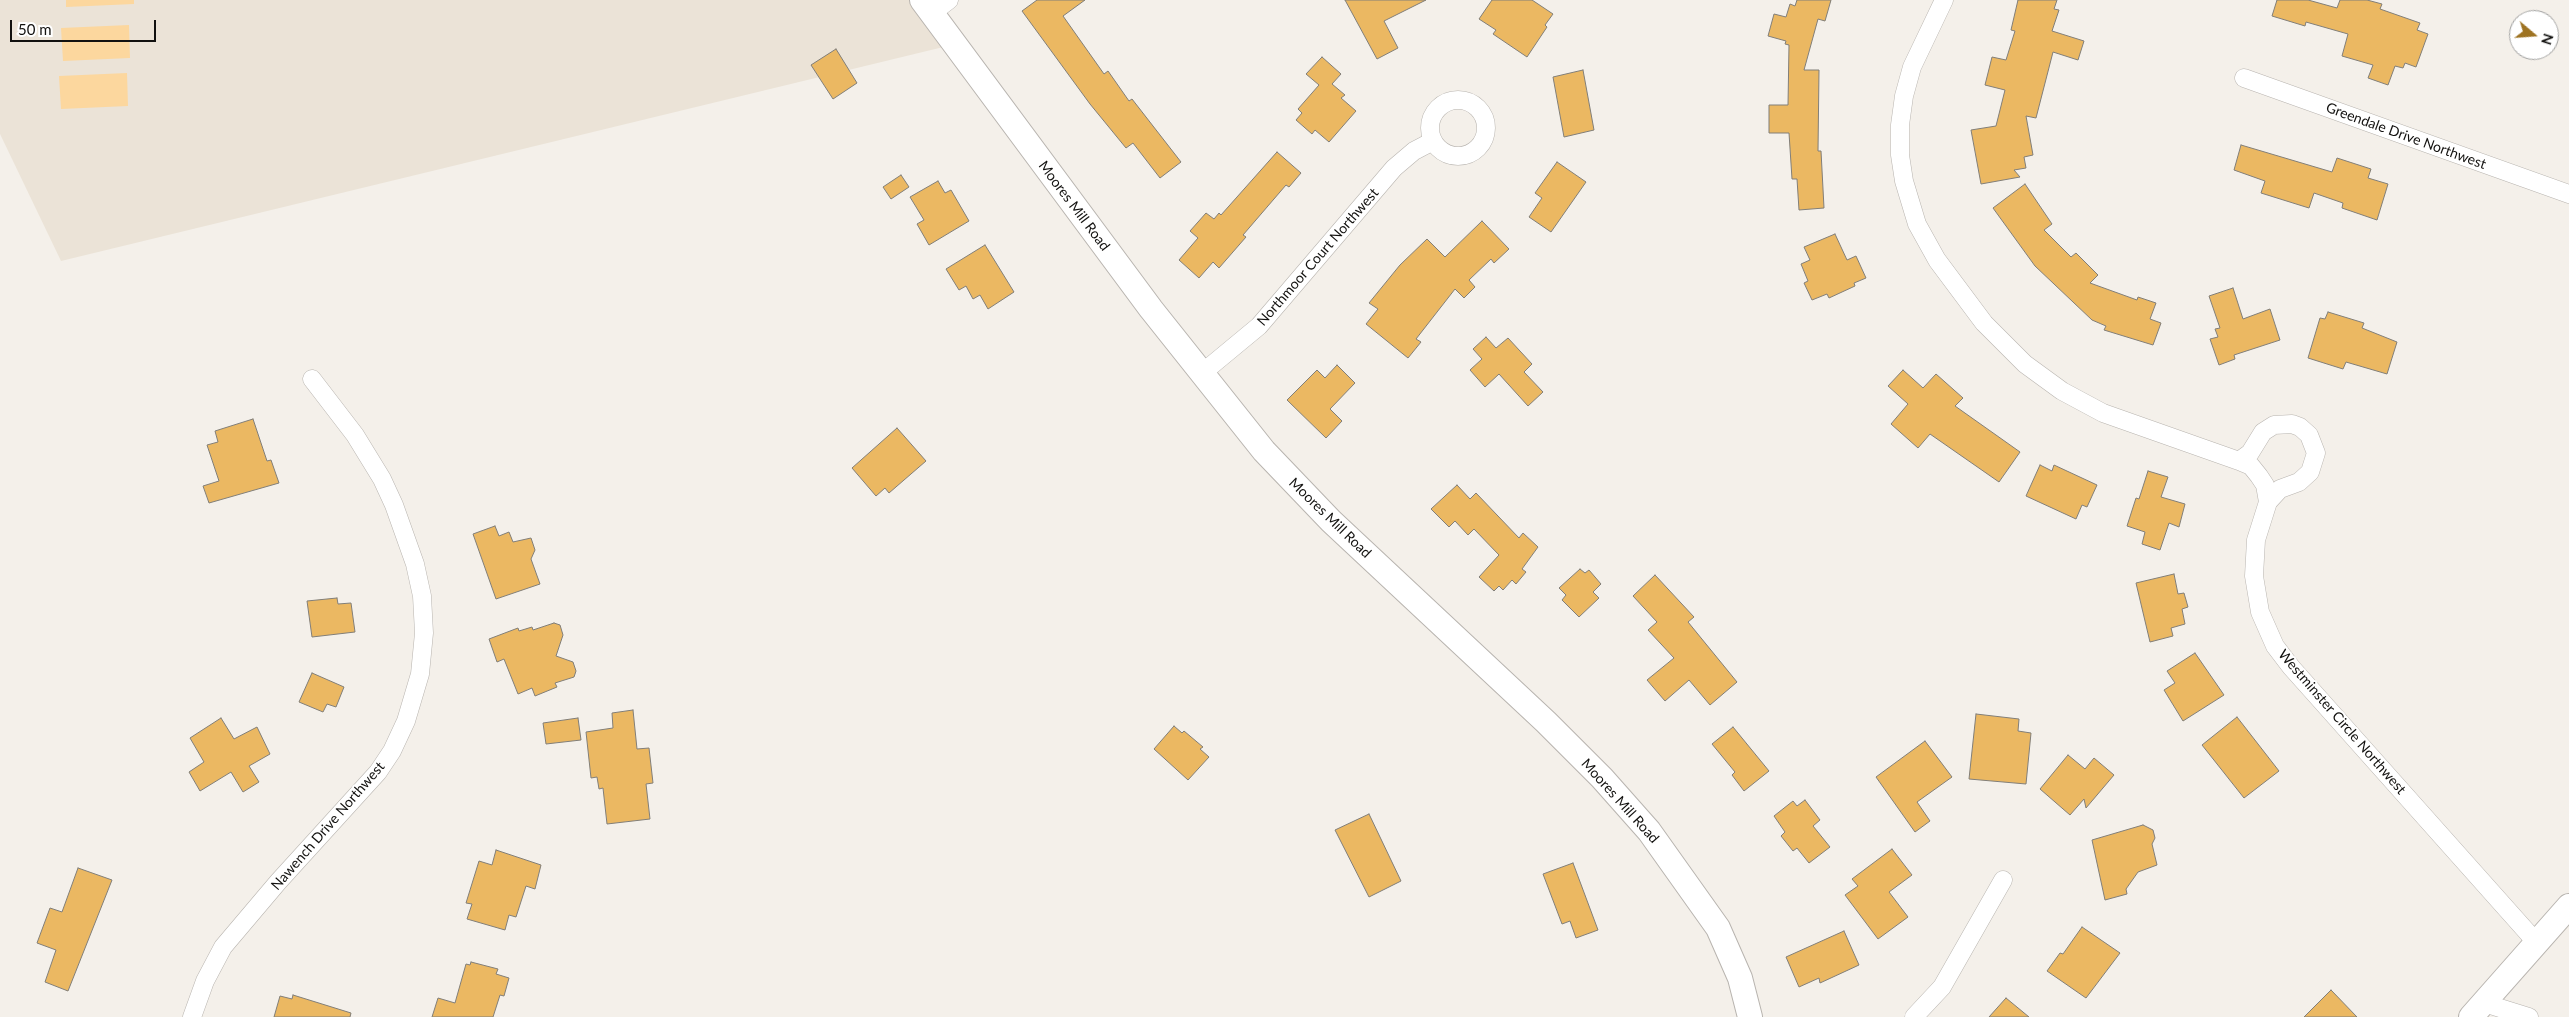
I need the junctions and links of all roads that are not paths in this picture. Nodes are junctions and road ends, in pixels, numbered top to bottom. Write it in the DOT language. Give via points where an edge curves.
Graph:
graph roads {
  1 [pos="1944,0"];
  2 [pos="934,4"];
  3 [pos="2244,78"];
  4 [pos="1433,141"];
  5 [pos="2569,194"];
  6 [pos="1201,374"];
  7 [pos="312,379"];
  8 [pos="2239,461"];
  9 [pos="2268,502"];
  10 [pos="2003,880"];
  11 [pos="2569,906"];
  12 [pos="2536,942"];
  13 [pos="2478,1010"];
  14 [pos="192,1017"];
  15 [pos="1750,1017"];
  16 [pos="1914,1017"];
  17 [pos="2529,1017"];
  1 -- 8 [label="street" via="1912,67 1900,125 1904,181 1917,224 1937,260 1984,323 2025,364 2062,391 2103,413"];
  2 -- 6 [label="street, Moores Mill Road" via="1088,225"];
  3 -- 5 [label="street, Greendale Drive Northwest"];
  4 -- 6 [label="street, Northmoor Court Northwest" via="1414,151 1394,168 1259,326"];
  6 -- 15 [label="street, Moores Mill Road" via="1303,494 1546,722 1649,831 1718,928 1740,978"];
  7 -- 14 [label="street, Nawench Drive Northwest" via="355,435 394,505 415,564 422,596 424,633 420,674 406,721 392,752 378,772 223,947 205,981"];
  8 -- 9 [label="street" via="2260,476"];
  8 -- 9 [label="street" via="2250,453 2263,432 2274,425 2292,424 2309,435 2316,453 2310,472 2299,482 2280,490"];
  9 -- 12 [label="street, Westminster Circle Northwest" via="2256,540 2254,576 2260,612 2275,646"];
  10 -- 16 [label="street" via="1942,987"];
  11 -- 12 [label="street"];
  12 -- 13 [label="street"];
  13 -- 17 [label="street"];
}
